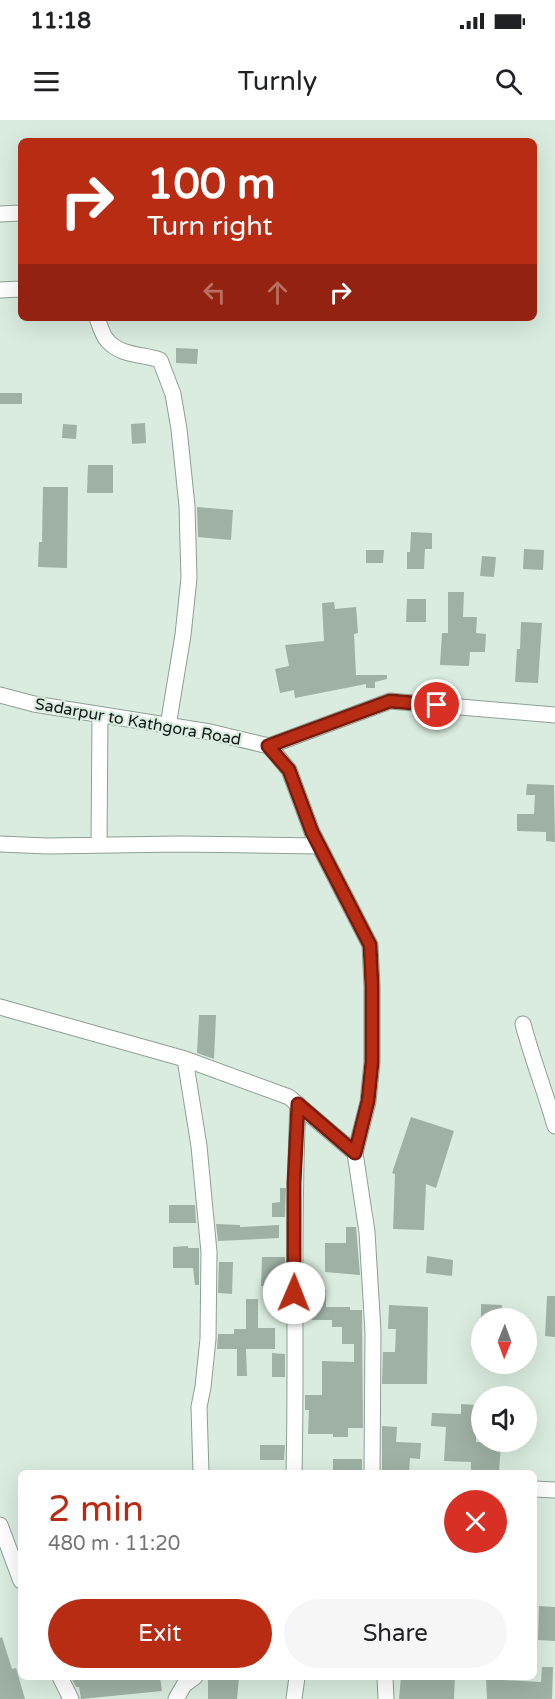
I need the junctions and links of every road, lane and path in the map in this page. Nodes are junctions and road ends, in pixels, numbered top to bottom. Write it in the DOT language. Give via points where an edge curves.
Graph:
graph roads {
  1 [pos="18,213"];
  2 [pos="0,214"];
  3 [pos="18,289"];
  4 [pos="0,290"];
  5 [pos="98,321"];
  6 [pos="0,695"];
  7 [pos="100,715"];
  8 [pos="555,715"];
  9 [pos="168,726"];
  10 [pos="268,746"];
  11 [pos="0,844"];
  12 [pos="99,845"];
  13 [pos="319,846"];
  14 [pos="0,1007"];
  15 [pos="523,1024"];
  16 [pos="185,1059"];
  17 [pos="298,1104"];
  18 [pos="555,1126"];
  19 [pos="355,1153"];
  20 [pos="201,1470"];
  21 [pos="294,1470"];
  22 [pos="372,1470"];
  23 [pos="537,1489"];
  24 [pos="555,1490"];
  25 [pos="0,1525"];
  26 [pos="18,1573"];
  27 [pos="62,1680"];
  28 [pos="191,1680"];
  29 [pos="297,1680"];
  30 [pos="385,1680"];
  31 [pos="71,1699"];
  32 [pos="176,1699"];
  33 [pos="294,1699"];
  34 [pos="386,1699"];
  1 -- 2 [label="street"];
  3 -- 4 [label="street"];
  5 -- 9 [label="street" via="106,340 123,353 160,360 174,394 187,506 189,578"];
  6 -- 7 [label="street, Sadarpur to Kathgora Road"];
  7 -- 9 [label="street, Sadarpur to Kathgora Road"];
  7 -- 12 [label="street"];
  8 -- 10 [label="street" via="390,701"];
  9 -- 10 [label="street, Sadarpur to Kathgora Road"];
  10 -- 13 [label="street" via="289,770"];
  11 -- 12 [label="street"];
  12 -- 13 [label="street"];
  13 -- 19 [label="street" via="370,945 372,1062 368,1101"];
  14 -- 16 [label="street"];
  15 -- 18 [label="street"];
  16 -- 17 [label="street" via="289,1097"];
  16 -- 20 [label="street" via="199,1146 209,1252 208,1339 199,1407"];
  17 -- 19 [label="street"];
  17 -- 21 [label="street" via="294,1183"];
  19 -- 22 [label="street" via="368,1232 373,1332"];
  23 -- 24 [label="street"];
  25 -- 26 [label="street"];
  27 -- 31 [label="street"];
  28 -- 32 [label="street"];
  29 -- 33 [label="street"];
  30 -- 34 [label="street"];
}
